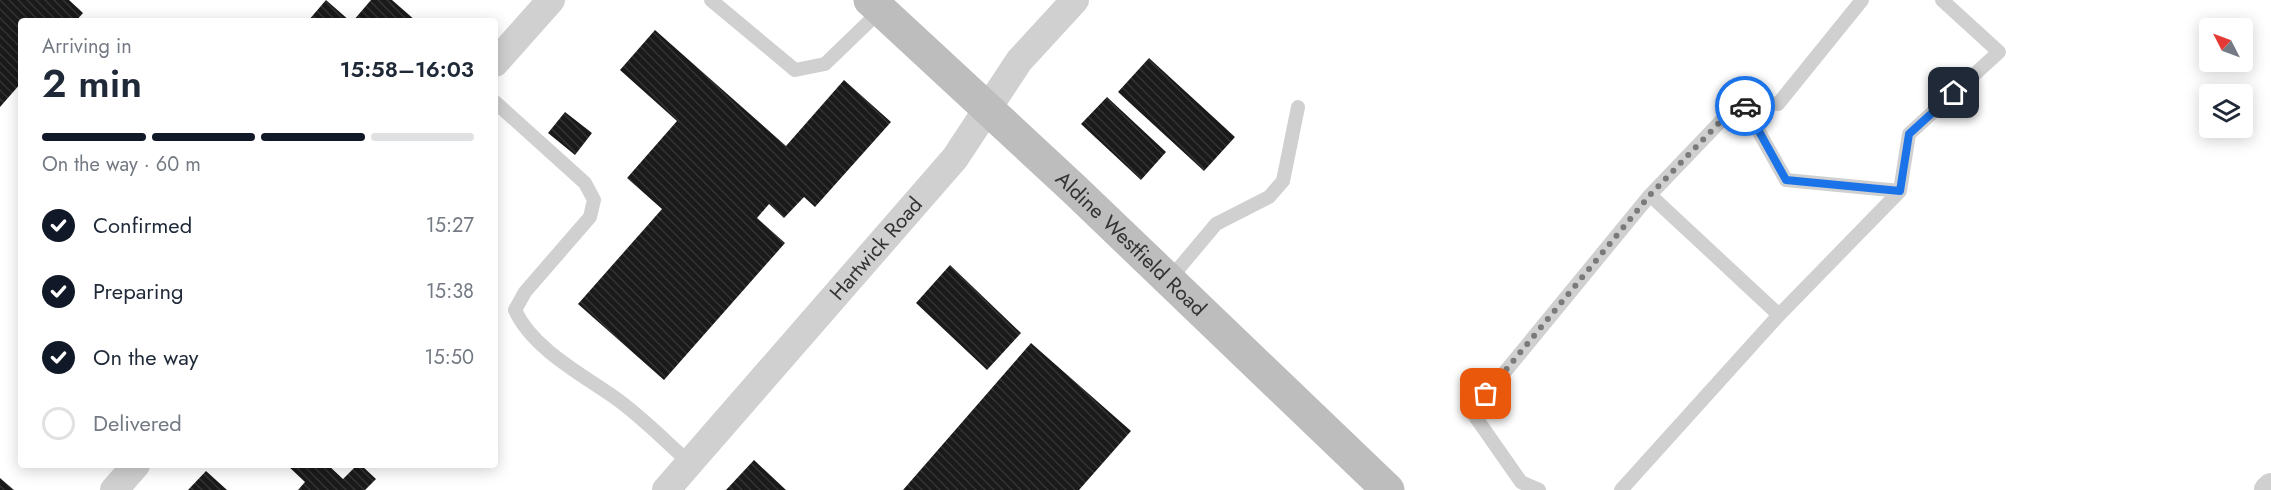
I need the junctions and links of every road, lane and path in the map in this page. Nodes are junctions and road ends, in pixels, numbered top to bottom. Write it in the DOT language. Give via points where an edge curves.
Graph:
graph roads {
  1 [pos="551,0"];
  2 [pos="711,0"];
  3 [pos="1075,0"];
  4 [pos="1862,0"];
  5 [pos="1942,0"];
  6 [pos="880,3"];
  7 [pos="498,60"];
  8 [pos="1741,100"];
  9 [pos="498,105"];
  10 [pos="1298,107"];
  11 [pos="987,110"];
  12 [pos="1900,191"];
  13 [pos="1650,195"];
  14 [pos="1169,280"];
  15 [pos="1779,315"];
  16 [pos="690,463"];
  17 [pos="133,468"];
  18 [pos="1518,486"];
  19 [pos="114,490"];
  20 [pos="666,490"];
  21 [pos="1388,490"];
  22 [pos="1539,490"];
  23 [pos="1621,490"];
  1 -- 7 [label="street"];
  2 -- 6 [label="lane" via="795,70 825,64"];
  3 -- 11 [label="street, Hartwick Road" via="1019,61"];
  4 -- 8 [label="lane" via="1778,104"];
  5 -- 12 [label="lane" via="1999,52 1909,134"];
  6 -- 11 [label="main road, Aldine Westfield Road"];
  8 -- 12 [label="lane" via="1786,180"];
  8 -- 13 [label="lane"];
  9 -- 16 [label="lane" via="585,183 594,200 590,217 525,292 515,310 522,326 574,372 615,397"];
  10 -- 14 [label="lane" via="1283,181 1269,197 1216,224"];
  11 -- 14 [label="main road, Aldine Westfield Road"];
  11 -- 16 [label="street, Hartwick Road" via="955,158 916,205"];
  12 -- 15 [label="lane"];
  13 -- 15 [label="lane"];
  13 -- 18 [label="lane" via="1472,412"];
  14 -- 21 [label="main road, Aldine Westfield Road"];
  15 -- 23 [label="lane"];
  16 -- 20 [label="street, Hartwick Road"];
  17 -- 19 [label="street"];
  18 -- 22 [label="lane"];
}
